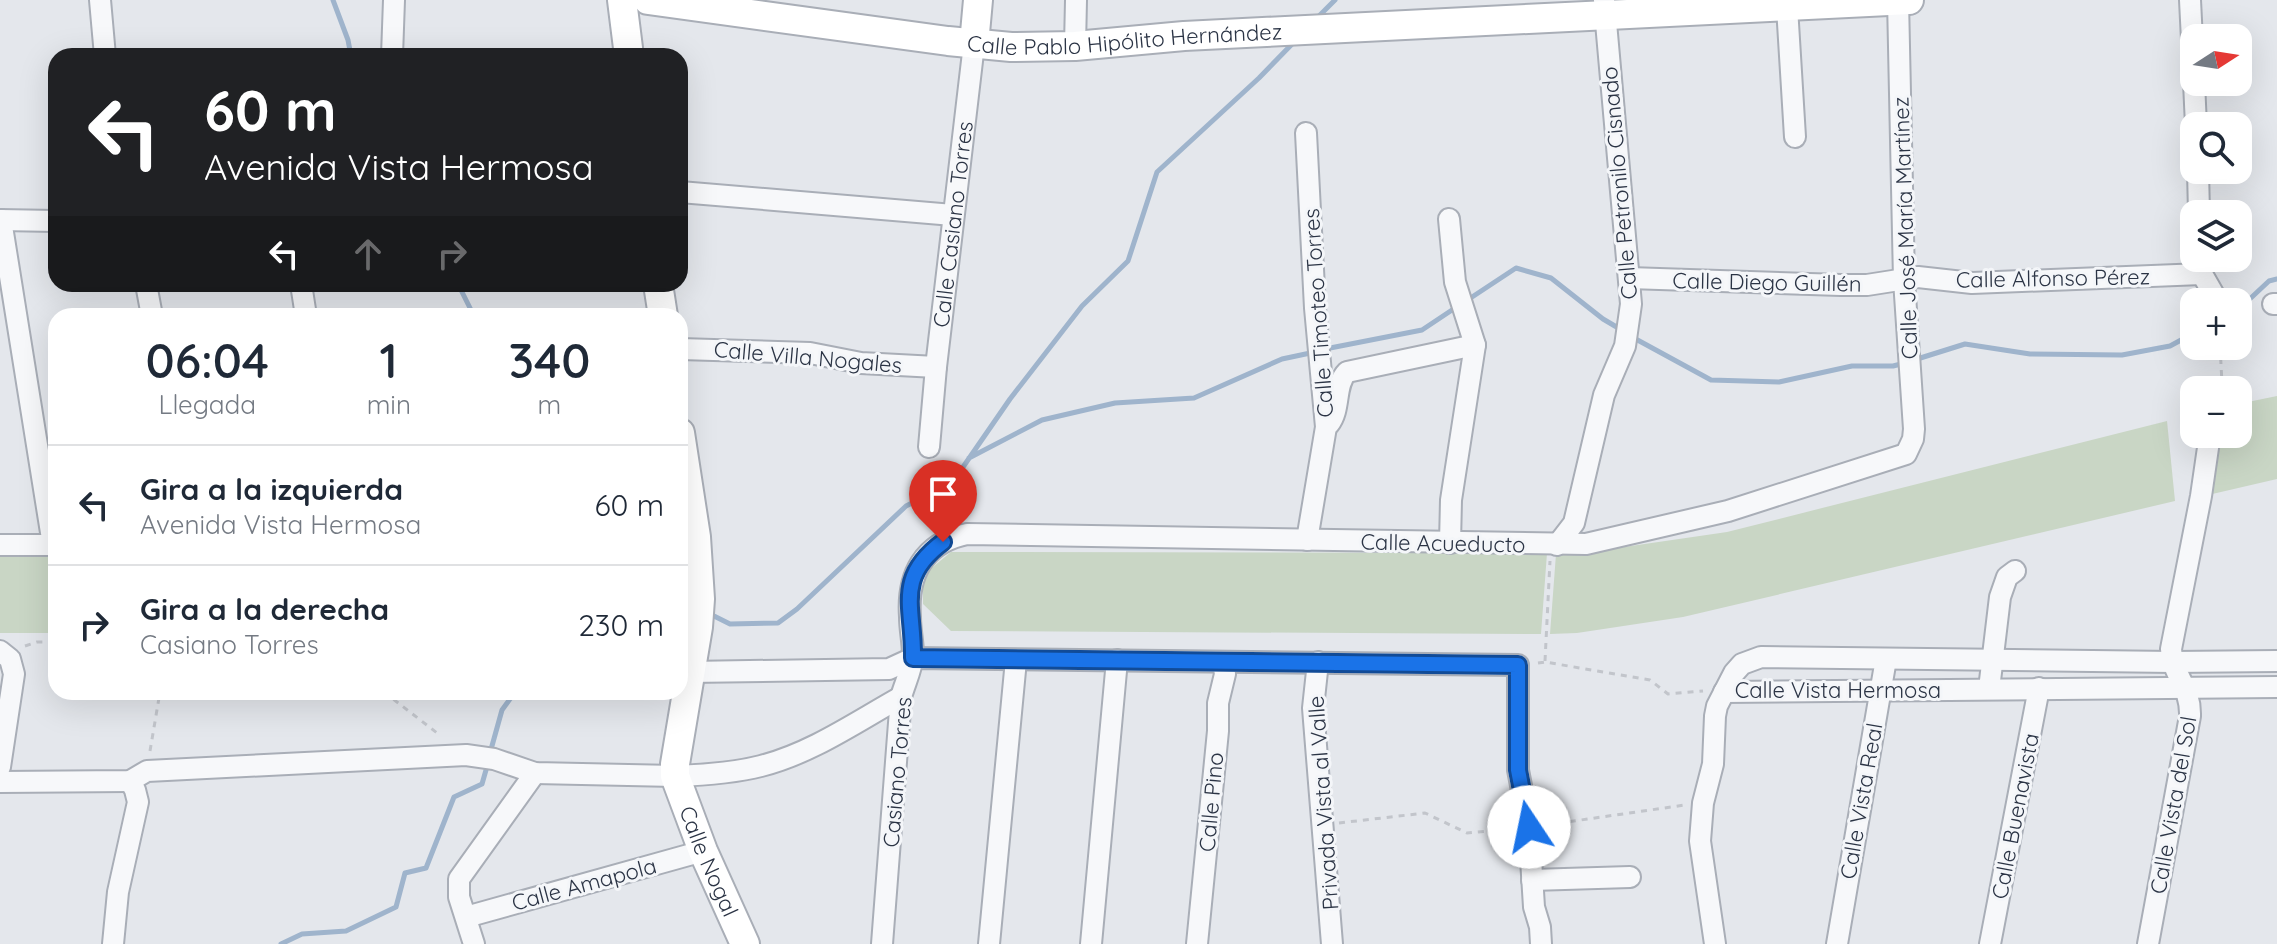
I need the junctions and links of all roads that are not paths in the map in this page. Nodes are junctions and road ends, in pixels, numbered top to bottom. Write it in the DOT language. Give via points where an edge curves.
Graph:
graph roads {
  1 [pos="100,0"];
  2 [pos="394,0"];
  3 [pos="622,0"];
  4 [pos="648,0"];
  5 [pos="978,0"];
  6 [pos="1076,0"];
  7 [pos="1898,0"];
  8 [pos="1909,0"];
  9 [pos="2190,0"];
  10 [pos="704,4"];
  11 [pos="1727,5"];
  12 [pos="1787,7"];
  13 [pos="1605,8"];
  14 [pos="2191,24"];
  15 [pos="974,44"];
  16 [pos="1075,46"];
  17 [pos="104,48"];
  18 [pos="392,48"];
  19 [pos="628,48"];
  20 [pos="1306,133"];
  21 [pos="1795,137"];
  22 [pos="688,193"];
  23 [pos="953,215"];
  24 [pos="1449,219"];
  25 [pos="0,220"];
  26 [pos="48,221"];
  27 [pos="2180,268"];
  28 [pos="1629,278"];
  29 [pos="1904,280"];
  30 [pos="1475,345"];
  31 [pos="688,349"];
  32 [pos="936,367"];
  33 [pos="1326,420"];
  34 [pos="929,447"];
  35 [pos="2208,448"];
  36 [pos="1906,454"];
  37 [pos="688,487"];
  38 [pos="48,509"];
  39 [pos="967,534"];
  40 [pos="1307,540"];
  41 [pos="1450,543"];
  42 [pos="0,545"];
  43 [pos="48,545"];
  44 [pos="1554,545"];
  45 [pos="2015,571"];
  46 [pos="5,655"];
  47 [pos="913,658"];
  48 [pos="1886,659"];
  49 [pos="1993,659"];
  50 [pos="1016,660"];
  51 [pos="1117,660"];
  52 [pos="2277,661"];
  53 [pos="1223,662"];
  54 [pos="1318,662"];
  55 [pos="2173,662"];
  56 [pos="689,672"];
  57 [pos="688,679"];
  58 [pos="2185,687"];
  59 [pos="2277,687"];
  60 [pos="2039,688"];
  61 [pos="1989,689"];
  62 [pos="1881,690"];
  63 [pos="1724,692"];
  64 [pos="901,697"];
  65 [pos="685,700"];
  66 [pos="0,767"];
  67 [pos="535,773"];
  68 [pos="138,776"];
  69 [pos="675,776"];
  70 [pos="0,782"];
  71 [pos="703,851"];
  72 [pos="1630,877"];
  73 [pos="1532,880"];
  74 [pos="466,917"];
  75 [pos="113,944"];
  76 [pos="474,944"];
  77 [pos="745,944"];
  78 [pos="882,944"];
  79 [pos="989,944"];
  80 [pos="1091,944"];
  81 [pos="1197,944"];
  82 [pos="1332,944"];
  83 [pos="1541,944"];
  84 [pos="1715,944"];
  85 [pos="1837,944"];
  86 [pos="1990,944"];
  87 [pos="2148,944"];
  1 -- 17 [label="street"];
  2 -- 18 [label="street"];
  3 -- 19 [label="street"];
  4 -- 10 [label="street, Calle Pablo Hipólito Hernández"];
  5 -- 15 [label="street, Calle Casiano Torres"];
  6 -- 16 [label="street"];
  7 -- 8 [label="street, Calle Pablo Hipólito Hernández"];
  7 -- 12 [label="street, Calle Pablo Hipólito Hernández"];
  7 -- 29 [label="street, Calle José María Martínez"];
  9 -- 14 [label="street"];
  10 -- 15 [label="street, Calle Pablo Hipólito Hernández"];
  11 -- 12 [label="street, Calle Pablo Hipólito Hernández"];
  11 -- 13 [label="street, Calle Pablo Hipólito Hernández"];
  12 -- 21 [label="street"];
  13 -- 16 [label="street, Calle Pablo Hipólito Hernández"];
  13 -- 28 [label="street, Calle Petronilo Cisnado"];
  15 -- 16 [label="street, Calle Pablo Hipólito Hernández"];
  15 -- 23 [label="street, Calle Casiano Torres"];
  20 -- 33 [label="street, Calle Timoteo Torres"];
  22 -- 23 [label="street"];
  23 -- 32 [label="street, Calle Casiano Torres"];
  24 -- 30 [label="street" via="1455,282"];
  25 -- 26 [label="street"];
  25 -- 38 [label="street"];
  27 -- 29 [label="street, Calle Alfonso Pérez" via="1972,283"];
  28 -- 29 [label="street, Calle Diego Guillén" via="1841,285"];
  28 -- 44 [label="street, Calle Petronilo Cisnado" via="1625,346 1606,388 1574,523"];
  29 -- 36 [label="street, Calle José María Martínez" via="1914,429"];
  30 -- 33 [label="street" via="1347,372 1335,416"];
  30 -- 41 [label="street" via="1451,500"];
  31 -- 32 [label="street, Calle Villa Nogales" via="810,353 861,363"];
  32 -- 34 [label="street, Calle Casiano Torres"];
  33 -- 40 [label="street, Calle Timoteo Torres"];
  35 -- 55 [label="street" via="2171,649"];
  36 -- 44 [label="street, Calle Acueducto" via="1728,511 1586,544"];
  37 -- 56 [label="street" via="699,612"];
  39 -- 40 [label="street, Calle Acueducto"];
  39 -- 47 [label="street, Casiano Torres" via="943,542 915,570 909,599"];
  40 -- 41 [label="street, Calle Acueducto"];
  41 -- 44 [label="street, Calle Acueducto"];
  42 -- 43 [label="street"];
  45 -- 49 [label="street" via="2000,597"];
  46 -- 66 [label="street" via="14,684"];
  47 -- 50 [label="street"];
  47 -- 56 [label="street" via="889,669"];
  47 -- 64 [label="street, Casiano Torres"];
  48 -- 49 [label="street, Calle Vista Hermosa"];
  48 -- 62 [label="street, Calle Vista Real"];
  48 -- 63 [label="street, Calle Vista Hermosa" via="1761,657 1742,664"];
  49 -- 55 [label="street, Calle Vista Hermosa"];
  49 -- 61 [label="street"];
  50 -- 51 [label="street"];
  50 -- 79 [label="street"];
  51 -- 53 [label="street"];
  51 -- 80 [label="street"];
  52 -- 55 [label="street, Calle Vista Hermosa"];
  53 -- 54 [label="street"];
  53 -- 81 [label="street, Calle Pino"];
  54 -- 73 [label="street" via="1518,665 1518,770"];
  54 -- 82 [label="street, Privada Vista al Valle" via="1313,708"];
  55 -- 58 [label="street, Calle Vista del Sol"];
  56 -- 57 [label="street"];
  58 -- 59 [label="street, Calle Vista Hermosa"];
  58 -- 60 [label="street, Calle Vista Hermosa"];
  58 -- 87 [label="street, Calle Vista del Sol" via="2190,716"];
  60 -- 61 [label="street, Calle Vista Hermosa"];
  60 -- 86 [label="street, Calle Buenavista"];
  61 -- 62 [label="street, Calle Vista Hermosa"];
  62 -- 63 [label="street, Calle Vista Hermosa"];
  62 -- 85 [label="street, Calle Vista Real"];
  63 -- 84 [label="street" via="1715,716 1713,764 1700,826"];
  64 -- 69 [label="street" via="784,758 746,769"];
  64 -- 78 [label="street, Casiano Torres"];
  65 -- 69 [label="street"];
  67 -- 68 [label="street" via="466,755"];
  67 -- 69 [label="street"];
  67 -- 74 [label="street" via="459,879"];
  68 -- 70 [label="street"];
  68 -- 75 [label="street"];
  69 -- 71 [label="street, Calle Nogal"];
  71 -- 74 [label="street, Calle Amapola"];
  71 -- 77 [label="street, Calle Nogal"];
  72 -- 73 [label="street"];
  73 -- 83 [label="street"];
  74 -- 76 [label="street"];
}
